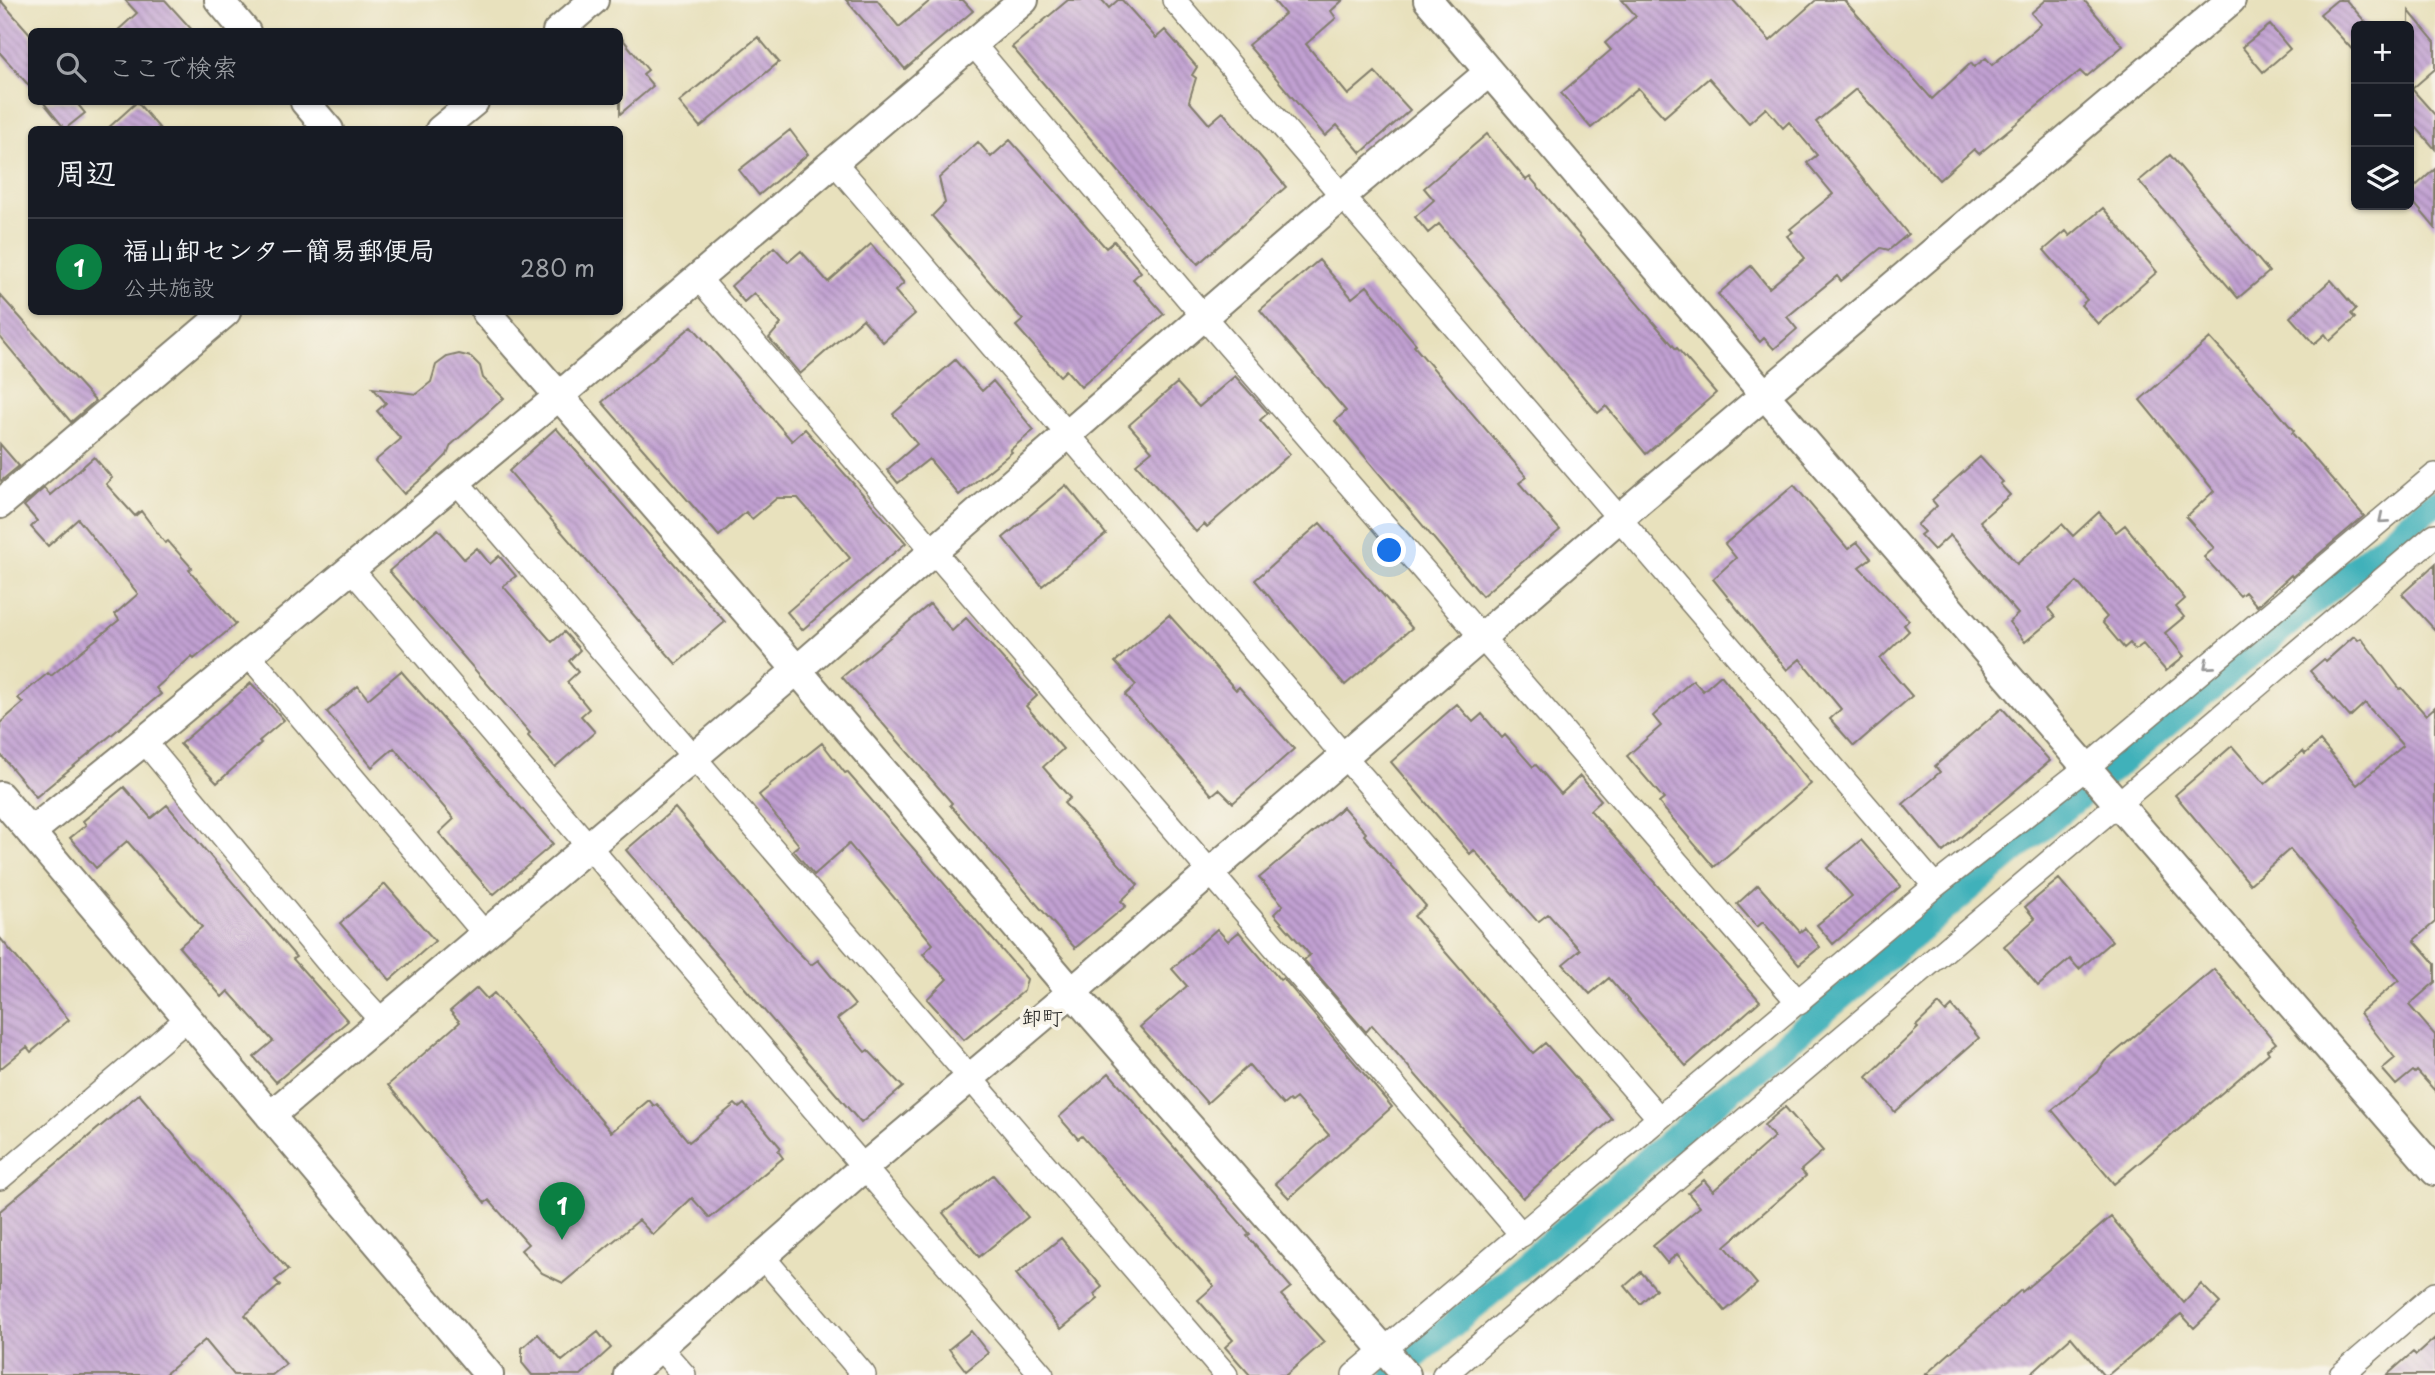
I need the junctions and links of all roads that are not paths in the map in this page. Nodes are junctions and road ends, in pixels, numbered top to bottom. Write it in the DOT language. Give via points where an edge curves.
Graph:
graph roads {
  1 [pos="219,0"];
  2 [pos="594,0"];
  3 [pos="1024,0"];
  4 [pos="1174,0"];
  5 [pos="1428,0"];
  6 [pos="2231,0"];
  7 [pos="243,28"];
  8 [pos="562,28"];
  9 [pos="973,44"];
  10 [pos="1488,73"];
  11 [pos="308,105"];
  12 [pos="470,105"];
  13 [pos="326,126"];
  14 [pos="445,126"];
  15 [pos="835,163"];
  16 [pos="1342,196"];
  17 [pos="699,279"];
  18 [pos="222,315"];
  19 [pos="488,315"];
  20 [pos="1203,316"];
  21 [pos="1764,394"];
  22 [pos="559,397"];
  23 [pos="1069,433"];
  24 [pos="2435,475"];
  25 [pos="456,481"];
  26 [pos="0,504"];
  27 [pos="1619,518"];
  28 [pos="2435,535"];
  29 [pos="932,551"];
  30 [pos="351,569"];
  31 [pos="1482,638"];
  32 [pos="248,654"];
  33 [pos="797,670"];
  34 [pos="145,741"];
  35 [pos="695,755"];
  36 [pos="1344,756"];
  37 [pos="2088,770"];
  38 [pos="0,796"];
  39 [pos="2115,800"];
  40 [pos="31,832"];
  41 [pos="589,844"];
  42 [pos="1212,871"];
  43 [pos="1935,886"];
  44 [pos="484,933"];
  45 [pos="1072,992"];
  46 [pos="1798,1003"];
  47 [pos="188,1018"];
  48 [pos="381,1020"];
  49 [pos="968,1078"];
  50 [pos="270,1115"];
  51 [pos="1659,1118"];
  52 [pos="863,1168"];
  53 [pos="2435,1171"];
  54 [pos="0,1178"];
  55 [pos="1522,1235"];
  56 [pos="762,1256"];
  57 [pos="2435,1294"];
  58 [pos="660,1348"];
  59 [pos="1395,1361"];
  60 [pos="489,1375"];
  61 [pos="628,1375"];
  62 [pos="684,1375"];
  63 [pos="864,1375"];
  64 [pos="1042,1375"];
  65 [pos="1226,1375"];
  66 [pos="1354,1375"];
  67 [pos="1444,1375"];
  68 [pos="2341,1375"];
  1 -- 7 [label="street"];
  2 -- 8 [label="street"];
  3 -- 9 [label="street"];
  4 -- 16 [label="street"];
  5 -- 10 [label="street"];
  6 -- 21 [label="street"];
  9 -- 15 [label="street"];
  9 -- 20 [label="street"];
  10 -- 16 [label="street"];
  10 -- 21 [label="street"];
  11 -- 13 [label="street"];
  12 -- 14 [label="street"];
  15 -- 17 [label="street"];
  15 -- 23 [label="street"];
  16 -- 20 [label="street"];
  16 -- 27 [label="street"];
  17 -- 22 [label="street"];
  17 -- 29 [label="street"];
  18 -- 26 [label="street"];
  19 -- 22 [label="street"];
  20 -- 23 [label="street"];
  20 -- 31 [label="street"];
  21 -- 27 [label="street"];
  21 -- 37 [label="street"];
  22 -- 25 [label="street"];
  22 -- 33 [label="street"];
  23 -- 29 [label="street"];
  23 -- 36 [label="street"];
  24 -- 37 [label="street, one-way"];
  25 -- 30 [label="street"];
  25 -- 35 [label="street"];
  27 -- 31 [label="street"];
  27 -- 43 [label="street"];
  28 -- 39 [label="street"];
  29 -- 33 [label="street"];
  29 -- 42 [label="street"];
  30 -- 32 [label="street"];
  30 -- 41 [label="street"];
  31 -- 36 [label="street"];
  31 -- 46 [label="street"];
  32 -- 34 [label="street"];
  32 -- 44 [label="street"];
  33 -- 35 [label="street"];
  33 -- 45 [label="street"];
  34 -- 40 [label="street"];
  34 -- 48 [label="street"];
  35 -- 41 [label="street"];
  35 -- 49 [label="street"];
  36 -- 42 [label="street"];
  36 -- 51 [label="street"];
  37 -- 39 [label="street"];
  37 -- 43 [label="street"];
  38 -- 40 [label="street"];
  39 -- 53 [label="street"];
  39 -- 67 [label="street"];
  40 -- 47 [label="street"];
  41 -- 44 [label="street"];
  41 -- 52 [label="street"];
  42 -- 45 [label="street"];
  42 -- 55 [label="street"];
  43 -- 46 [label="street"];
  44 -- 48 [label="street"];
  45 -- 49 [label="street"];
  45 -- 59 [label="street"];
  46 -- 51 [label="street"];
  47 -- 50 [label="street"];
  47 -- 54 [label="street"];
  48 -- 50 [label="street"];
  49 -- 52 [label="street"];
  49 -- 65 [label="street"];
  50 -- 60 [label="street"];
  51 -- 55 [label="street"];
  52 -- 56 [label="street"];
  52 -- 64 [label="street"];
  55 -- 59 [label="street"];
  56 -- 58 [label="street"];
  56 -- 63 [label="street"];
  57 -- 68 [label="street"];
  58 -- 61 [label="street"];
  58 -- 62 [label="street"];
  59 -- 66 [label="street"];
}
